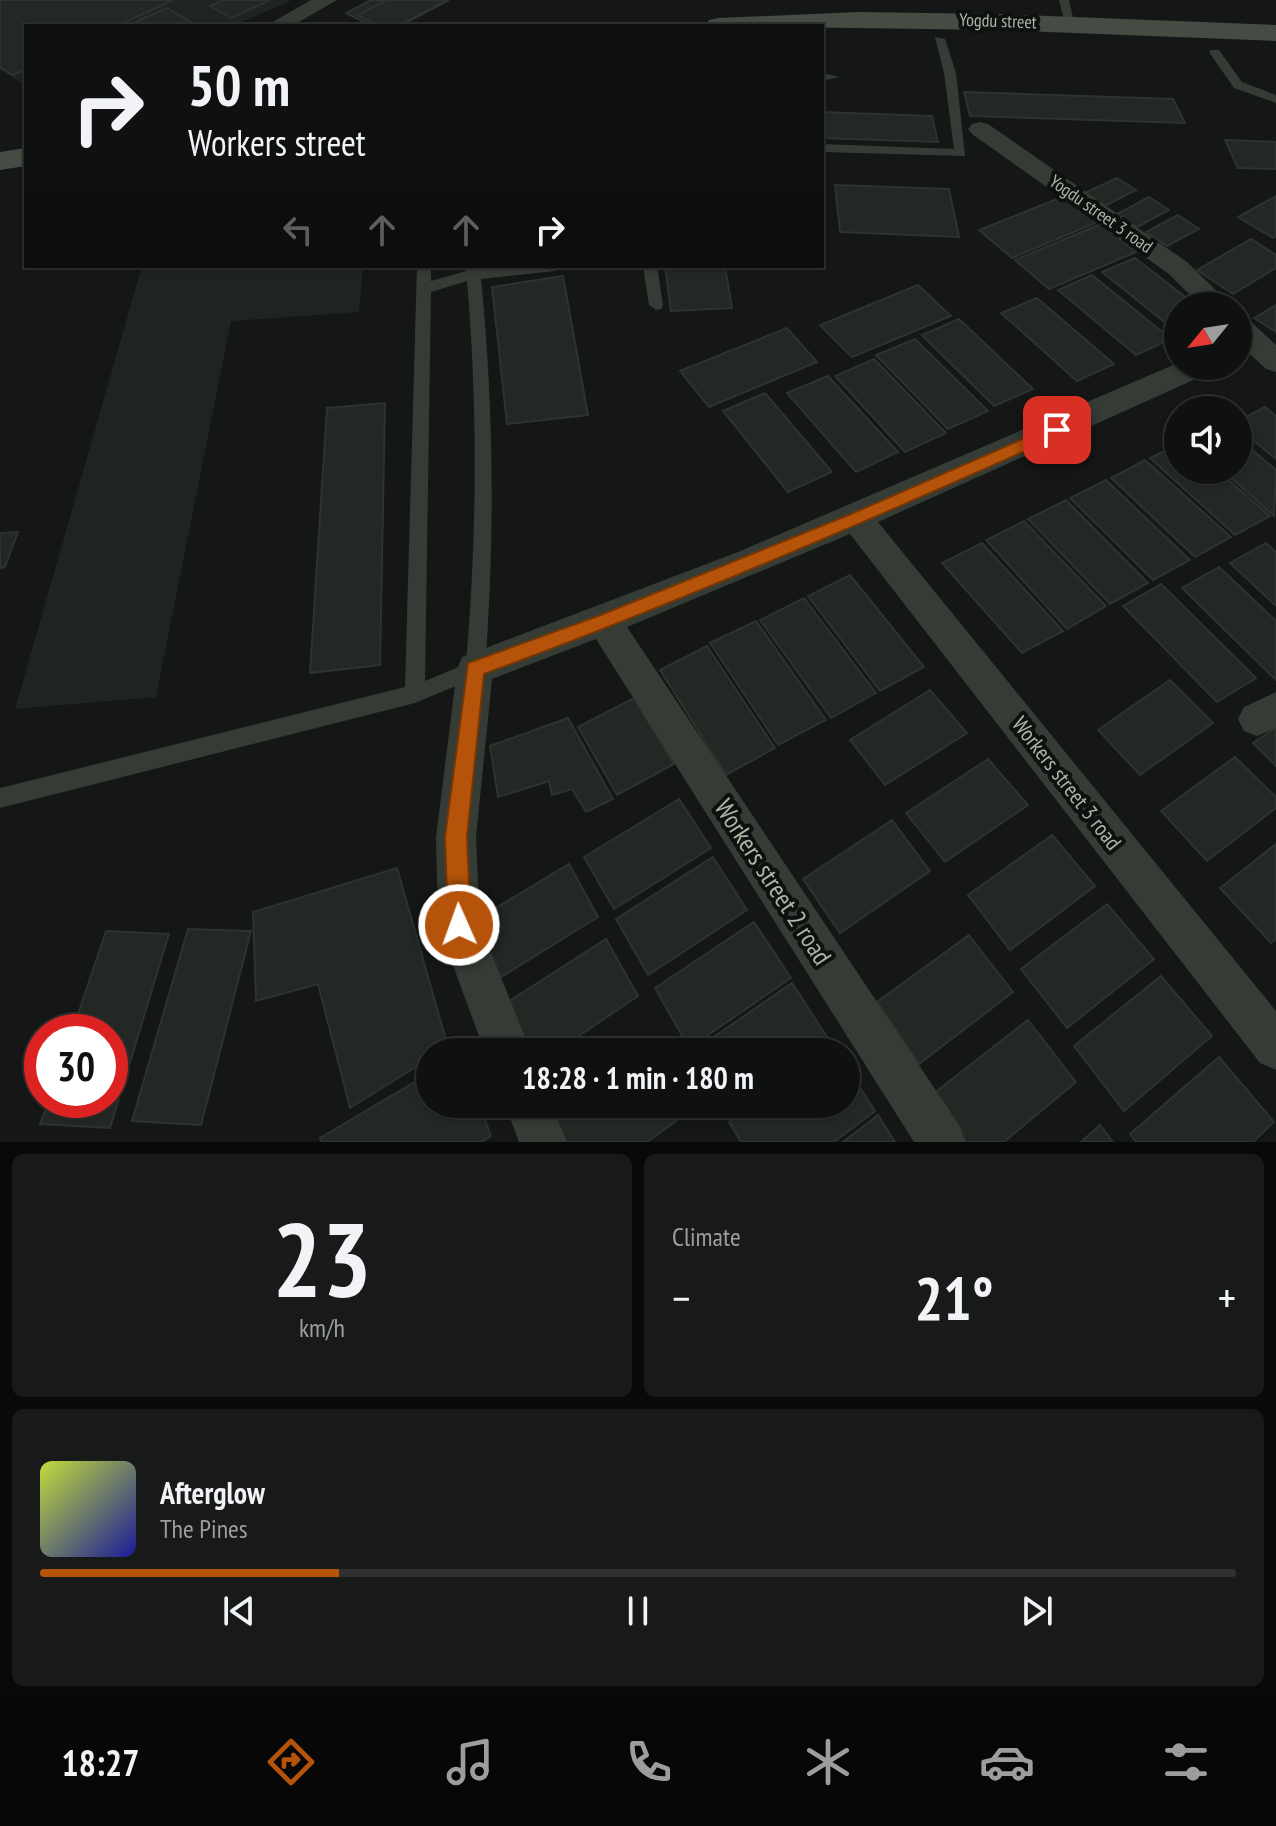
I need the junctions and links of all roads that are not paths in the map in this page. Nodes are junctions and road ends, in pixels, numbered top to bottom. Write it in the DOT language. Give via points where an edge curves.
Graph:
graph roads {
  1 [pos="327,0"];
  2 [pos="1068,12"];
  3 [pos="280,24"];
  4 [pos="751,24"];
  5 [pos="1276,33"];
  6 [pos="939,39"];
  7 [pos="824,40"];
  8 [pos="1215,52"];
  9 [pos="1276,54"];
  10 [pos="1276,99"];
  11 [pos="980,129"];
  12 [pos="24,134"];
  13 [pos="0,138"];
  14 [pos="824,148"];
  15 [pos="24,157"];
  16 [pos="0,161"];
  17 [pos="424,268"];
  18 [pos="523,268"];
  19 [pos="650,268"];
  20 [pos="474,271"];
  21 [pos="424,289"];
  22 [pos="1203,292"];
  23 [pos="656,305"];
  24 [pos="1252,345"];
  25 [pos="1276,362"];
  26 [pos="1168,380"];
  27 [pos="857,519"];
  28 [pos="604,622"];
  29 [pos="475,669"];
  30 [pos="415,694"];
  31 [pos="0,798"];
  32 [pos="503,1038"];
  33 [pos="1276,1047"];
  34 [pos="534,1118"];
  35 [pos="543,1142"];
  36 [pos="942,1142"];
  1 -- 3 [label="street"];
  2 -- 4 [label="main road, Yogdu street"];
  2 -- 5 [label="main road, Yogdu street"];
  6 -- 7 [label="main road, Yogdu street"];
  6 -- 8 [label="main road, Yogdu street"];
  6 -- 14 [label="lane" via="950,73 961,153"];
  8 -- 9 [label="main road, Yogdu street"];
  8 -- 10 [label="lane" via="1238,85"];
  11 -- 22 [label="street, Yogdu street 3 road" via="1178,268"];
  12 -- 13 [label="main road"];
  15 -- 16 [label="main road"];
  17 -- 21 [label="lane"];
  18 -- 20 [label="lane"];
  19 -- 23 [label="lane"];
  20 -- 21 [label="lane"];
  20 -- 29 [label="lane" via="485,442 483,589"];
  21 -- 30 [label="lane"];
  24 -- 25 [label="street"];
  26 -- 27 [label="street"];
  27 -- 28 [label="street"];
  27 -- 33 [label="street, Workers street 3 road"];
  28 -- 29 [label="street"];
  28 -- 36 [label="street, Workers street 2 road"];
  29 -- 30 [label="lane"];
  29 -- 32 [label="street" via="456,837 459,925"];
  30 -- 31 [label="lane"];
  34 -- 35 [label="street"];
}
